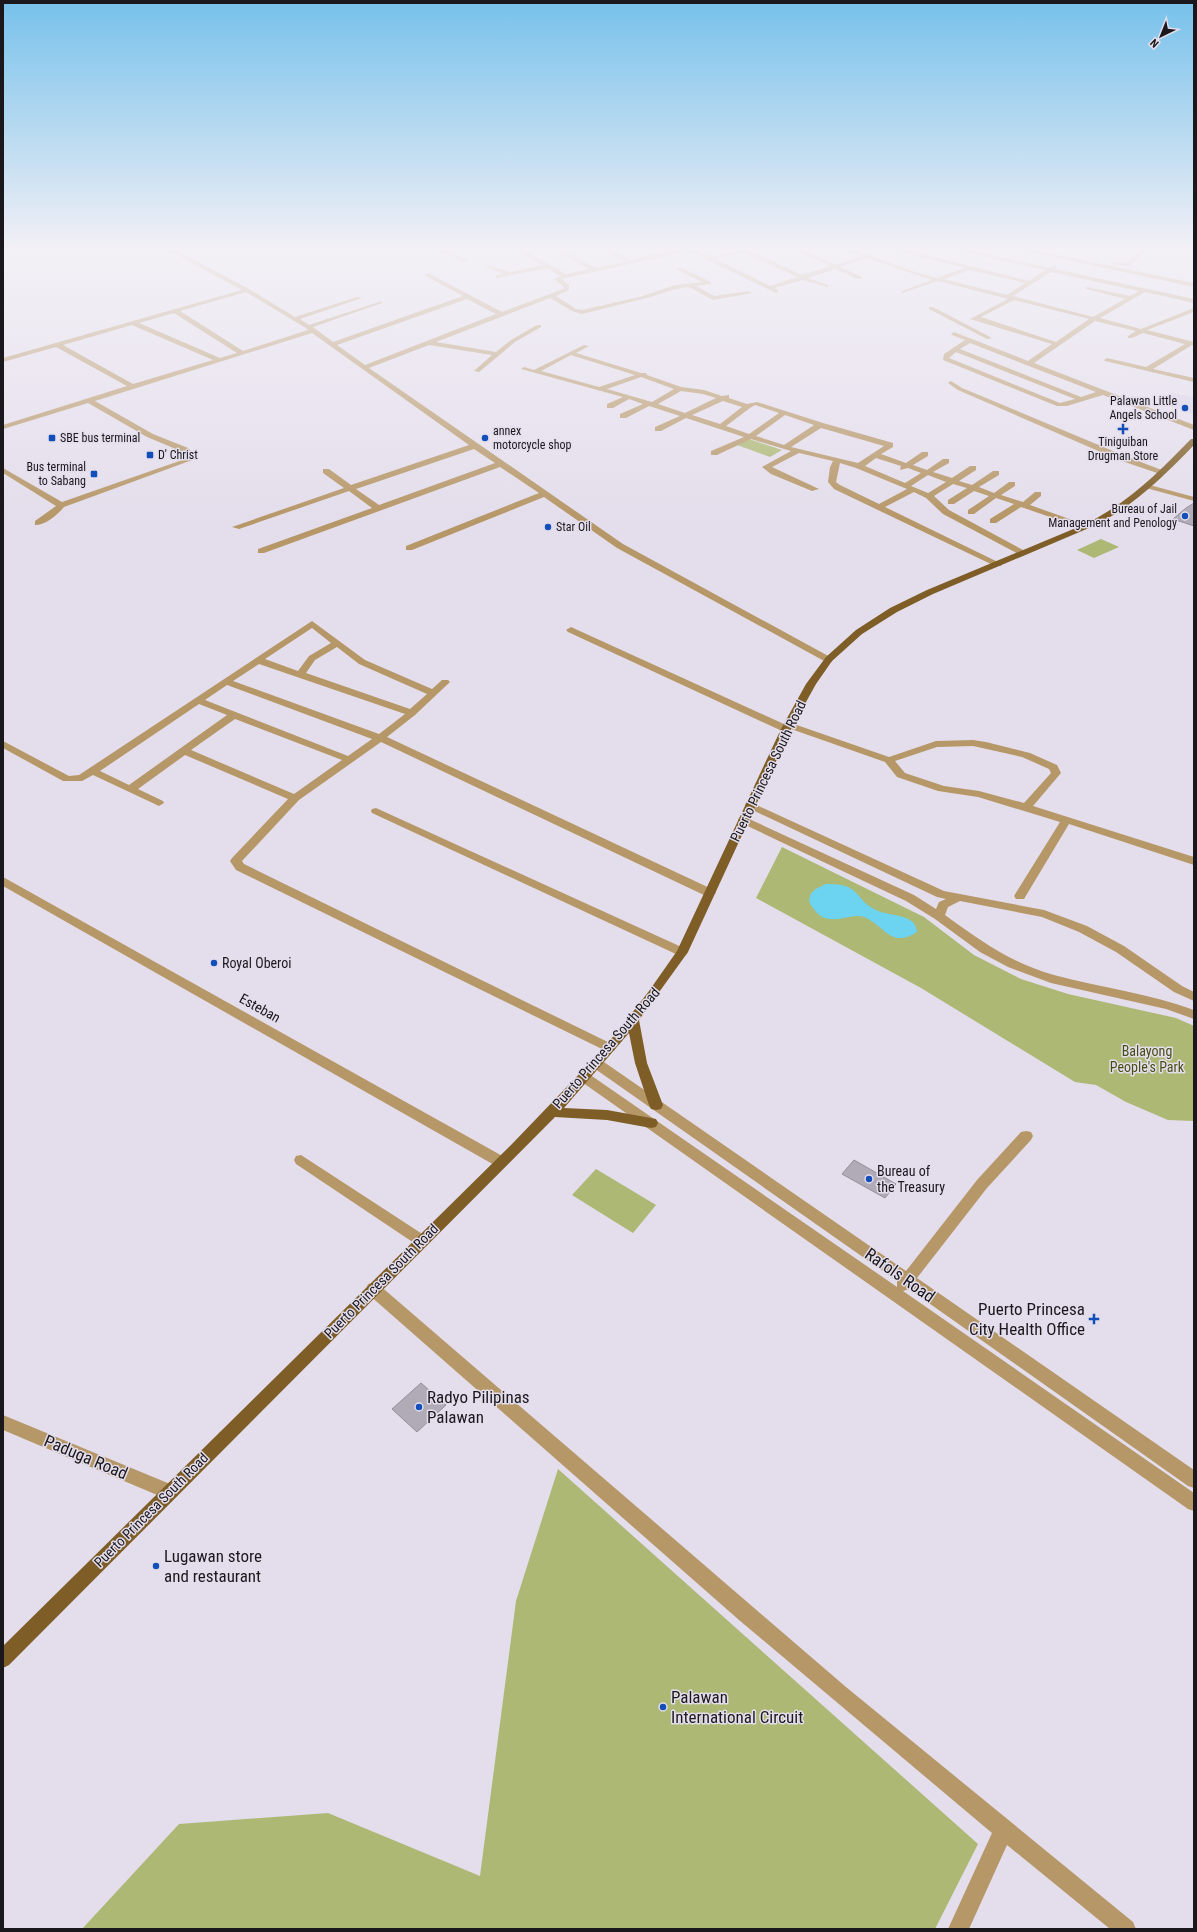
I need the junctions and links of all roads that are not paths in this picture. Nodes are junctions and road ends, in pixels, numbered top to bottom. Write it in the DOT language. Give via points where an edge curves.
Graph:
graph roads {
  1 [pos="81,337"];
  2 [pos="165,337"];
  3 [pos="217,337"];
  4 [pos="287,337"];
  5 [pos="322,337"];
  6 [pos="352,337"];
  7 [pos="445,337"];
  8 [pos="518,337"];
  9 [pos="962,337"];
  10 [pos="1036,337"];
  11 [pos="1067,337"];
  12 [pos="1165,337"];
  13 [pos="970,340"];
  14 [pos="430,343"];
  15 [pos="56,344"];
  16 [pos="332,344"];
  17 [pos="1057,344"];
  18 [pos="1193,344"];
  19 [pos="586,346"];
  20 [pos="956,349"];
  21 [pos="242,353"];
  22 [pos="570,353"];
  23 [pos="498,354"];
  24 [pos="3,360"];
  25 [pos="219,360"];
  26 [pos="1107,360"];
  27 [pos="1029,363"];
  28 [pos="365,367"];
  29 [pos="524,369"];
  30 [pos="650,369"];
  31 [pos="1148,369"];
  32 [pos="477,371"];
  33 [pos="535,372"];
  34 [pos="642,375"];
  35 [pos="1193,379"];
  36 [pos="951,383"];
  37 [pos="133,387"];
  38 [pos="600,389"];
  39 [pos="680,389"];
  40 [pos="1104,392"];
  41 [pos="732,393"];
  42 [pos="629,397"];
  43 [pos="723,398"];
  44 [pos="88,400"];
  45 [pos="1082,400"];
  46 [pos="650,404"];
  47 [pos="610,406"];
  48 [pos="747,406"];
  49 [pos="785,412"];
  50 [pos="686,415"];
  51 [pos="623,416"];
  52 [pos="820,425"];
  53 [pos="3,427"];
  54 [pos="721,427"];
  55 [pos="1194,428"];
  56 [pos="658,429"];
  57 [pos="750,437"];
  58 [pos="1194,441"];
  59 [pos="474,446"];
  60 [pos="785,448"];
  61 [pos="797,450"];
  62 [pos="714,454"];
  63 [pos="925,454"];
  64 [pos="876,455"];
  65 [pos="838,460"];
  66 [pos="946,461"];
  67 [pos="501,464"];
  68 [pos="908,465"];
  69 [pos="859,466"];
  70 [pos="973,468"];
  71 [pos="3,470"];
  72 [pos="326,471"];
  73 [pos="929,472"];
  74 [pos="1163,472"];
  75 [pos="996,473"];
  76 [pos="888,477"];
  77 [pos="953,480"];
  78 [pos="1152,483"];
  79 [pos="1012,484"];
  80 [pos="824,486"];
  81 [pos="910,487"];
  82 [pos="351,488"];
  83 [pos="974,488"];
  84 [pos="1194,493"];
  85 [pos="544,494"];
  86 [pos="805,494"];
  87 [pos="1038,494"];
  88 [pos="929,496"];
  89 [pos="996,496"];
  90 [pos="1194,500"];
  91 [pos="951,502"];
  92 [pos="1022,504"];
  93 [pos="61,505"];
  94 [pos="879,507"];
  95 [pos="379,509"];
  96 [pos="971,512"];
  97 [pos="993,521"];
  98 [pos="38,523"];
  99 [pos="1085,526"];
  100 [pos="236,527"];
  101 [pos="409,548"];
  102 [pos="261,551"];
  103 [pos="1022,554"];
  104 [pos="998,564"];
  105 [pos="571,630"];
  106 [pos="337,642"];
  107 [pos="258,660"];
  108 [pos="829,660"];
  109 [pos="300,674"];
  110 [pos="226,682"];
  111 [pos="445,682"];
  112 [pos="434,693"];
  113 [pos="197,700"];
  114 [pos="412,713"];
  115 [pos="234,715"];
  116 [pos="787,727"];
  117 [pos="380,738"];
  118 [pos="3,744"];
  119 [pos="184,751"];
  120 [pos="350,760"];
  121 [pos="889,760"];
  122 [pos="94,772"];
  123 [pos="132,788"];
  124 [pos="295,798"];
  125 [pos="159,803"];
  126 [pos="750,805"];
  127 [pos="1026,807"];
  128 [pos="376,811"];
  129 [pos="743,820"];
  130 [pos="1066,820"];
  131 [pos="1194,861"];
  132 [pos="3,881"];
  133 [pos="710,893"];
  134 [pos="1020,896"];
  135 [pos="957,898"];
  136 [pos="938,916"];
  137 [pos="682,952"];
  138 [pos="1178,989"];
  139 [pos="1194,997"];
  140 [pos="1168,1006"];
  141 [pos="1194,1015"];
  142 [pos="633,1019"];
  143 [pos="610,1048"];
  144 [pos="596,1063"];
  145 [pos="584,1077"];
  146 [pos="656,1105"];
  147 [pos="550,1112"];
  148 [pos="651,1123"];
  149 [pos="1026,1136"];
  150 [pos="301,1160"];
  151 [pos="501,1162"];
  152 [pos="422,1241"];
  153 [pos="908,1280"];
  154 [pos="373,1289"];
  155 [pos="896,1294"];
  156 [pos="3,1422"];
  157 [pos="1194,1480"];
  158 [pos="169,1492"];
  159 [pos="1194,1503"];
  160 [pos="3,1658"];
  161 [pos="1003,1831"];
  162 [pos="958,1929"];
  163 [pos="1126,1929"];
  1 -- 15 [label="street"];
  2 -- 25 [label="street"];
  3 -- 21 [label="street"];
  4 -- 21 [label="street"];
  5 -- 16 [label="street"];
  6 -- 16 [label="street"];
  7 -- 14 [label="street"];
  8 -- 23 [label="street"];
  9 -- 13 [label="street"];
  10 -- 17 [label="street"];
  11 -- 17 [label="street"];
  12 -- 18 [label="street"];
  13 -- 20 [label="street"];
  13 -- 27 [label="street"];
  14 -- 23 [label="street"];
  14 -- 28 [label="street"];
  15 -- 24 [label="street"];
  15 -- 37 [label="street"];
  16 -- 28 [label="street"];
  17 -- 27 [label="street"];
  18 -- 31 [label="street"];
  19 -- 22 [label="street"];
  20 -- 45 [label="street"];
  20 -- 45 [label="street" via="946,355 944,360 1059,405"];
  21 -- 25 [label="street"];
  22 -- 33 [label="street"];
  22 -- 34 [label="street"];
  23 -- 32 [label="street"];
  25 -- 37 [label="street"];
  26 -- 31 [label="street"];
  27 -- 40 [label="street"];
  28 -- 59 [label="street"];
  29 -- 33 [label="street"];
  30 -- 34 [label="street"];
  31 -- 35 [label="street"];
  33 -- 38 [label="street"];
  34 -- 38 [label="street"];
  34 -- 39 [label="street"];
  36 -- 74 [label="street" via="1122,458"];
  37 -- 44 [label="street"];
  38 -- 42 [label="street"];
  39 -- 43 [label="street"];
  39 -- 46 [label="street"];
  40 -- 45 [label="street"];
  40 -- 55 [label="street"];
  41 -- 43 [label="street"];
  42 -- 46 [label="street"];
  42 -- 47 [label="street"];
  43 -- 48 [label="street"];
  43 -- 50 [label="street"];
  44 -- 53 [label="street"];
  44 -- 93 [label="street" via="160,440 180,447 192,456 186,462"];
  46 -- 50 [label="street"];
  46 -- 51 [label="street"];
  48 -- 49 [label="street" via="753,403"];
  48 -- 54 [label="street"];
  49 -- 52 [label="street"];
  49 -- 57 [label="street"];
  50 -- 54 [label="street"];
  50 -- 56 [label="street"];
  52 -- 60 [label="street"];
  52 -- 64 [label="street" via="890,445"];
  54 -- 57 [label="street"];
  57 -- 60 [label="street"];
  57 -- 62 [label="street"];
  58 -- 74 [label="main road, Puerto Princesa South Road"];
  59 -- 67 [label="street"];
  59 -- 82 [label="street"];
  60 -- 61 [label="street"];
  61 -- 65 [label="street"];
  61 -- 80 [label="street" via="766,467 774,472"];
  63 -- 68 [label="street"];
  64 -- 68 [label="street"];
  64 -- 69 [label="street"];
  65 -- 69 [label="street"];
  65 -- 80 [label="street"];
  66 -- 73 [label="street"];
  67 -- 85 [label="street"];
  67 -- 95 [label="street"];
  68 -- 73 [label="street"];
  68 -- 76 [label="street"];
  69 -- 76 [label="street"];
  70 -- 77 [label="street"];
  71 -- 93 [label="street"];
  72 -- 82 [label="street"];
  73 -- 77 [label="street"];
  73 -- 81 [label="street"];
  74 -- 78 [label="main road, Puerto Princesa South Road"];
  75 -- 83 [label="street"];
  76 -- 81 [label="street"];
  77 -- 83 [label="street"];
  77 -- 88 [label="street"];
  78 -- 84 [label="street"];
  78 -- 90 [label="street"];
  78 -- 99 [label="main road, Puerto Princesa South Road" via="1116,511"];
  79 -- 89 [label="street"];
  80 -- 86 [label="street"];
  80 -- 94 [label="street" via="842,489"];
  81 -- 88 [label="street"];
  81 -- 94 [label="street"];
  82 -- 95 [label="street"];
  82 -- 100 [label="street"];
  83 -- 89 [label="street"];
  83 -- 91 [label="street"];
  85 -- 101 [label="street"];
  85 -- 108 [label="street" via="620,546"];
  87 -- 92 [label="street"];
  88 -- 103 [label="street" via="941,509"];
  89 -- 92 [label="street"];
  89 -- 96 [label="street"];
  92 -- 97 [label="street"];
  92 -- 99 [label="street"];
  93 -- 98 [label="street"];
  94 -- 104 [label="street"];
  95 -- 102 [label="street"];
  99 -- 103 [label="main road, Puerto Princesa South Road"];
  103 -- 104 [label="main road, Puerto Princesa South Road"];
  104 -- 108 [label="main road, Puerto Princesa South Road" via="897,608 851,638"];
  105 -- 116 [label="street"];
  106 -- 107 [label="street" via="312,624"];
  106 -- 109 [label="street" via="312,658"];
  106 -- 112 [label="street" via="368,666"];
  107 -- 109 [label="street"];
  107 -- 110 [label="street"];
  108 -- 116 [label="main road, Puerto Princesa South Road"];
  109 -- 114 [label="street"];
  110 -- 113 [label="street"];
  110 -- 117 [label="street"];
  111 -- 112 [label="street"];
  112 -- 114 [label="street"];
  113 -- 115 [label="street"];
  113 -- 122 [label="street"];
  114 -- 117 [label="street"];
  115 -- 119 [label="street"];
  115 -- 120 [label="street"];
  116 -- 121 [label="street"];
  116 -- 126 [label="main road, Puerto Princesa South Road"];
  117 -- 120 [label="street"];
  117 -- 133 [label="street"];
  118 -- 122 [label="street" via="67,779 77,780"];
  119 -- 123 [label="street"];
  119 -- 124 [label="street"];
  120 -- 124 [label="street"];
  121 -- 127 [label="street" via="901,775 942,789 979,794"];
  121 -- 127 [label="street" via="942,744 986,744 1026,754 1053,767 1056,773"];
  122 -- 123 [label="street"];
  123 -- 125 [label="street"];
  124 -- 143 [label="street" via="237,858 240,867"];
  126 -- 129 [label="main road, Puerto Princesa South Road"];
  126 -- 135 [label="street" via="941,894"];
  127 -- 130 [label="street"];
  128 -- 137 [label="street"];
  129 -- 133 [label="main road, Puerto Princesa South Road"];
  129 -- 136 [label="street" via="910,898"];
  130 -- 131 [label="street"];
  130 -- 134 [label="street"];
  132 -- 151 [label="street, Esteban"];
  133 -- 137 [label="main road, Puerto Princesa South Road"];
  135 -- 136 [label="street" via="943,905"];
  135 -- 138 [label="street" via="1044,914 1083,928 1126,953"];
  136 -- 140 [label="street" via="984,949 1012,964 1051,979"];
  137 -- 142 [label="main road, Puerto Princesa South Road" via="663,982"];
  138 -- 139 [label="street"];
  138 -- 140 [label="street" via="1178,999"];
  140 -- 141 [label="street"];
  142 -- 143 [label="main road, Puerto Princesa South Road"];
  142 -- 146 [label="main road" via="642,1063"];
  143 -- 144 [label="main road, Puerto Princesa South Road"];
  144 -- 145 [label="main road, Puerto Princesa South Road"];
  144 -- 146 [label="street, Rafols Road"];
  145 -- 147 [label="main road, Puerto Princesa South Road"];
  145 -- 148 [label="street, Rafols Road"];
  146 -- 153 [label="street, Rafols Road"];
  147 -- 148 [label="main road" via="607,1115"];
  147 -- 151 [label="main road, Puerto Princesa South Road"];
  148 -- 155 [label="street, Rafols Road"];
  149 -- 153 [label="street" via="982,1184"];
  150 -- 152 [label="street"];
  151 -- 152 [label="main road, Puerto Princesa South Road"];
  152 -- 154 [label="main road, Puerto Princesa South Road"];
  153 -- 155 [label="street"];
  153 -- 157 [label="street, Rafols Road"];
  154 -- 158 [label="main road, Puerto Princesa South Road"];
  154 -- 161 [label="street" via="584,1475"];
  155 -- 159 [label="street, Rafols Road"];
  156 -- 158 [label="street, Paduga Road"];
  158 -- 160 [label="main road, Puerto Princesa South Road"];
  161 -- 162 [label="street"];
  161 -- 163 [label="street"];
}
